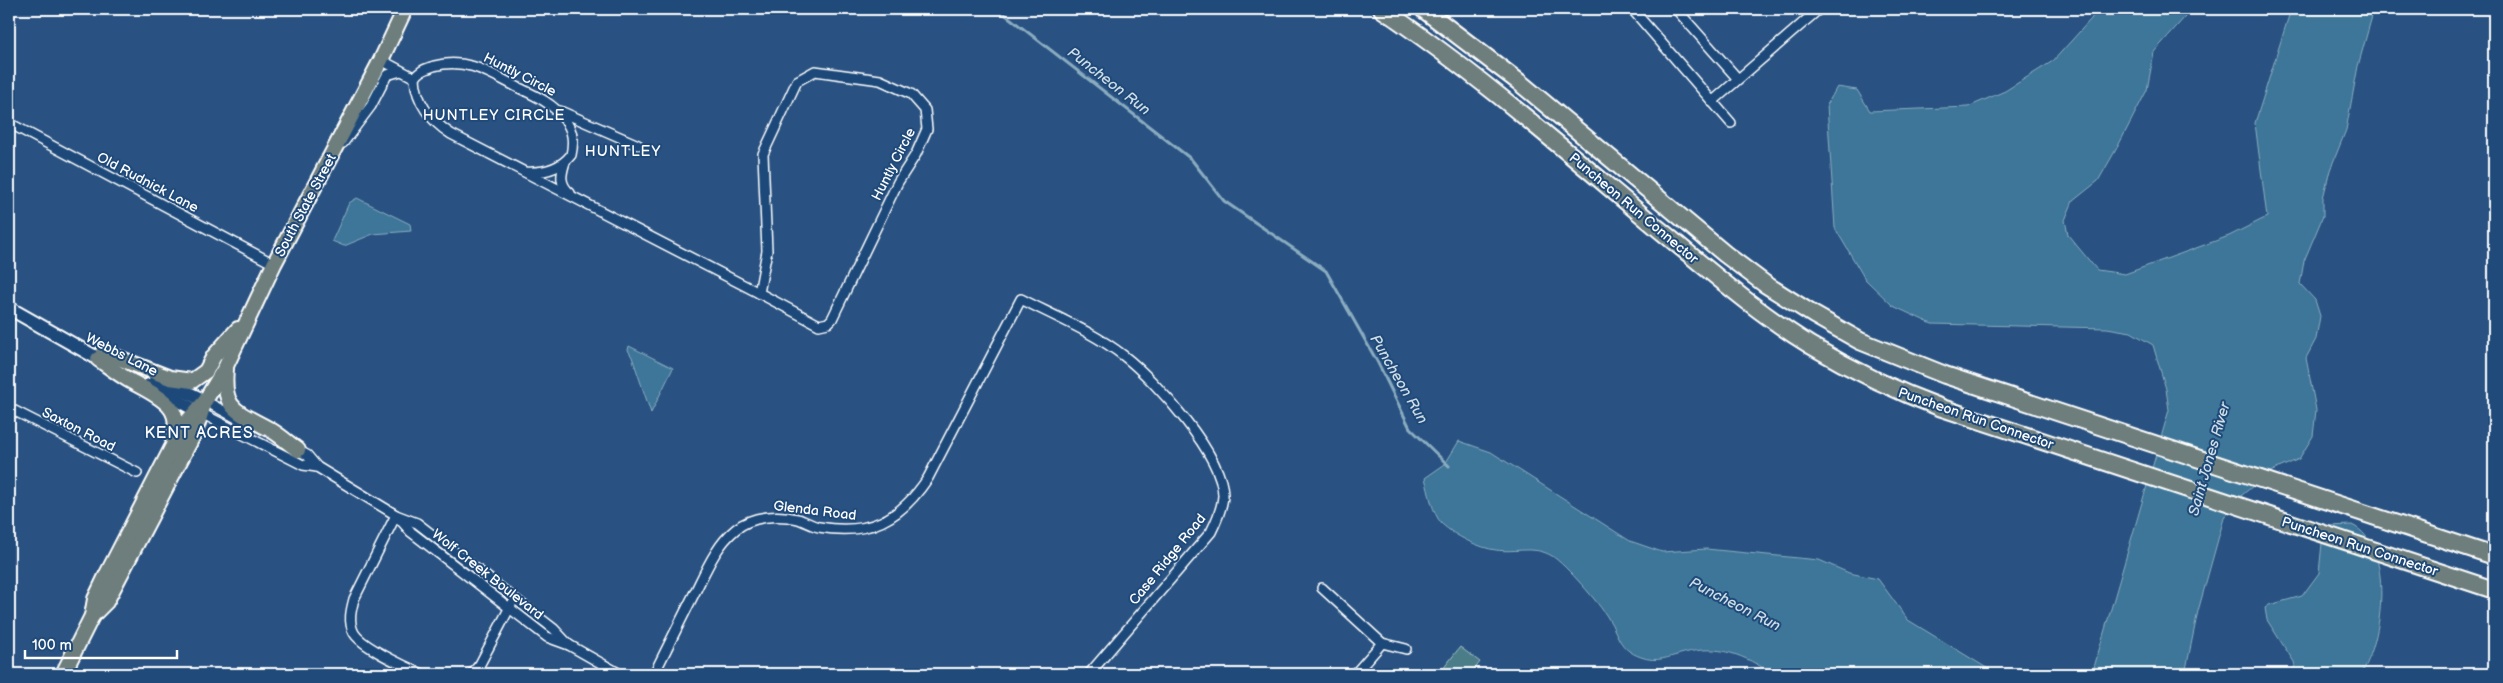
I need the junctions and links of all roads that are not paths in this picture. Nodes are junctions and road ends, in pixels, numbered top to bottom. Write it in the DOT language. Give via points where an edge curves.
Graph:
graph roads {
  1 [pos="405,9"];
  2 [pos="1382,9"];
  3 [pos="1423,9"];
  4 [pos="1632,9"];
  5 [pos="1676,9"];
  6 [pos="1820,9"];
  7 [pos="381,60"];
  8 [pos="401,71"];
  9 [pos="415,78"];
  10 [pos="1738,79"];
  11 [pos="1712,102"];
  12 [pos="556,109"];
  13 [pos="9,123"];
  14 [pos="1731,123"];
  15 [pos="638,145"];
  16 [pos="565,162"];
  17 [pos="326,165"];
  18 [pos="525,172"];
  19 [pos="578,200"];
  20 [pos="274,264"];
  21 [pos="759,293"];
  22 [pos="1021,299"];
  23 [pos="9,308"];
  24 [pos="250,315"];
  25 [pos="101,355"];
  26 [pos="226,366"];
  27 [pos="9,408"];
  28 [pos="201,408"];
  29 [pos="298,450"];
  30 [pos="317,467"];
  31 [pos="137,473"];
  32 [pos="396,515"];
  33 [pos="130,528"];
  34 [pos="2494,556"];
  35 [pos="1322,588"];
  36 [pos="2494,590"];
  37 [pos="514,598"];
  38 [pos="509,609"];
  39 [pos="92,616"];
  40 [pos="1382,643"];
  41 [pos="570,645"];
  42 [pos="1406,649"];
  43 [pos="63,674"];
  44 [pos="422,674"];
  45 [pos="472,674"];
  46 [pos="620,674"];
  47 [pos="654,674"];
  48 [pos="1089,674"];
  49 [pos="1355,674"];
  1 -- 7 [label="main road, South State Street"];
  2 -- 36 [label="highway, Puncheon Run Connector" via="1492,90 1753,306 1810,345 1860,373 1912,397"];
  3 -- 34 [label="highway, Puncheon Run Connector" via="1519,82 1725,254 1814,315 1860,341 1916,365"];
  4 -- 11 [label="street"];
  5 -- 10 [label="street"];
  6 -- 10 [label="street"];
  7 -- 8 [label="street"];
  7 -- 17 [label="main road, South State Street"];
  8 -- 9 [label="street"];
  8 -- 17 [label="street" via="387,76 371,106"];
  9 -- 12 [label="street, Huntly Circle" via="424,69 443,64 467,64"];
  9 -- 18 [label="street, Huntly Circle" via="415,88 425,110 442,128"];
  10 -- 11 [label="street"];
  11 -- 14 [label="street"];
  12 -- 15 [label="street, Huntly Circle"];
  12 -- 16 [label="street, Huntly Circle" via="573,136 571,155"];
  13 -- 20 [label="street, Old Rudnick Lane"];
  16 -- 18 [label="street" via="548,170"];
  16 -- 19 [label="street, Huntly Circle" via="561,172 562,183"];
  17 -- 20 [label="main road, South State Street"];
  18 -- 19 [label="street, Huntly Circle"];
  19 -- 21 [label="street, Huntly Circle"];
  20 -- 24 [label="main road, South State Street"];
  21 -- 21 [label="street, Huntly Circle" via="767,252 763,154 797,81 815,72 880,80 911,94 925,110 927,129 832,319 828,324 819,325"];
  22 -- 47 [label="street, Glenda Road" via="916,497 884,522 861,530 817,527 797,519 775,517 754,519 737,529 714,556"];
  22 -- 48 [label="street, Case Ridge Road" via="1124,356 1175,408 1210,454 1223,495 1220,515 1211,532"];
  23 -- 25 [label="street, Webbs Lane"];
  24 -- 25 [label="main road" via="214,356 206,371 192,381 170,378"];
  24 -- 26 [label="main road, South State Street"];
  25 -- 28 [label="street, Webbs Lane"];
  25 -- 33 [label="main road" via="127,379 163,399 176,415 176,430"];
  26 -- 28 [label="main road, South State Street"];
  26 -- 29 [label="main road" via="224,392 235,411 271,430"];
  27 -- 31 [label="street, Saxton Road"];
  28 -- 29 [label="street, Wolf Creek Boulevard"];
  28 -- 30 [label="street, Wolf Creek Boulevard" via="303,465"];
  28 -- 33 [label="main road, South State Street" via="183,426"];
  28 -- 39 [label="main road, South State Street" via="195,432 106,602"];
  29 -- 30 [label="street, Wolf Creek Boulevard"];
  30 -- 32 [label="street, Wolf Creek Boulevard"];
  32 -- 37 [label="street, Wolf Creek Boulevard" via="417,523"];
  32 -- 38 [label="street, Wolf Creek Boulevard" via="411,532"];
  32 -- 44 [label="street" via="354,599 351,622 355,634 367,645"];
  33 -- 39 [label="main road, South State Street" via="95,599"];
  35 -- 40 [label="street"];
  37 -- 38 [label="street"];
  37 -- 41 [label="street, Wolf Creek Boulevard"];
  38 -- 41 [label="street, Wolf Creek Boulevard" via="547,636"];
  38 -- 45 [label="street"];
  39 -- 43 [label="main road, South State Street"];
  40 -- 42 [label="street"];
  40 -- 49 [label="street"];
  41 -- 46 [label="street, Wolf Creek Boulevard"];
}
